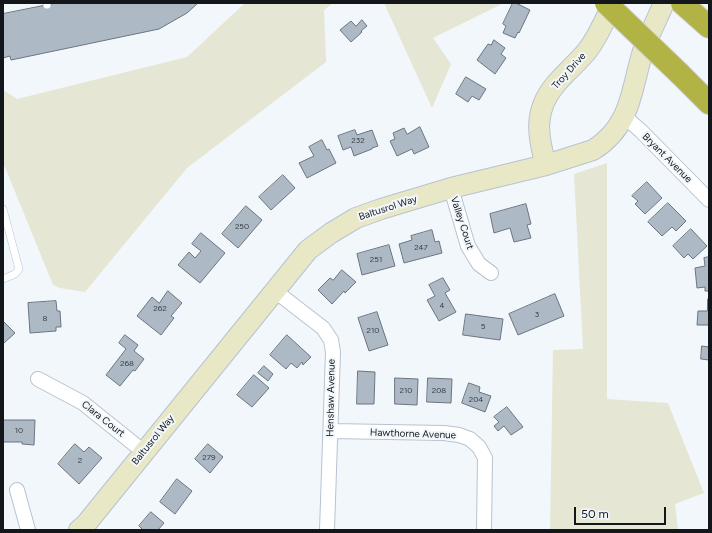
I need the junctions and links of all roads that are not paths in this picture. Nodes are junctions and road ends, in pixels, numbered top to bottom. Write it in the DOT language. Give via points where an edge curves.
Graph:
graph roads {
  1 [pos="606,3"];
  2 [pos="613,3"];
  3 [pos="664,3"];
  4 [pos="682,3"];
  5 [pos="704,22"];
  6 [pos="709,103"];
  7 [pos="624,117"];
  8 [pos="546,165"];
  9 [pos="451,188"];
  10 [pos="709,200"];
  11 [pos="3,209"];
  12 [pos="491,273"];
  13 [pos="3,279"];
  14 [pos="275,291"];
  15 [pos="38,379"];
  16 [pos="331,431"];
  17 [pos="144,452"];
  18 [pos="17,490"];
  19 [pos="28,530"];
  20 [pos="80,530"];
  21 [pos="327,530"];
  22 [pos="484,530"];
  1 -- 6 [label="highway, bridge"];
  2 -- 8 [label="street, Troy Drive" via="587,51 554,86 545,100 538,131"];
  3 -- 7 [label="street, Baltusrol Way" via="644,51"];
  4 -- 5 [label="highway"];
  7 -- 8 [label="street, Baltusrol Way" via="599,147"];
  7 -- 10 [label="street, Bryant Avenue"];
  8 -- 9 [label="street, Baltusrol Way"];
  9 -- 12 [label="street, Valley Court" via="468,246 479,264"];
  9 -- 14 [label="street, Baltusrol Way" via="356,218 308,250"];
  11 -- 13 [label="lane" via="19,269 15,274"];
  14 -- 16 [label="street, Henshaw Avenue" via="323,328 331,340"];
  14 -- 17 [label="street, Baltusrol Way"];
  15 -- 17 [label="street, Clara Court" via="83,403"];
  16 -- 21 [label="street, Henshaw Avenue"];
  16 -- 22 [label="street, Hawthorne Avenue" via="444,433 470,439 479,447 485,458"];
  17 -- 20 [label="street, Baltusrol Way"];
  18 -- 19 [label="street"];
}
